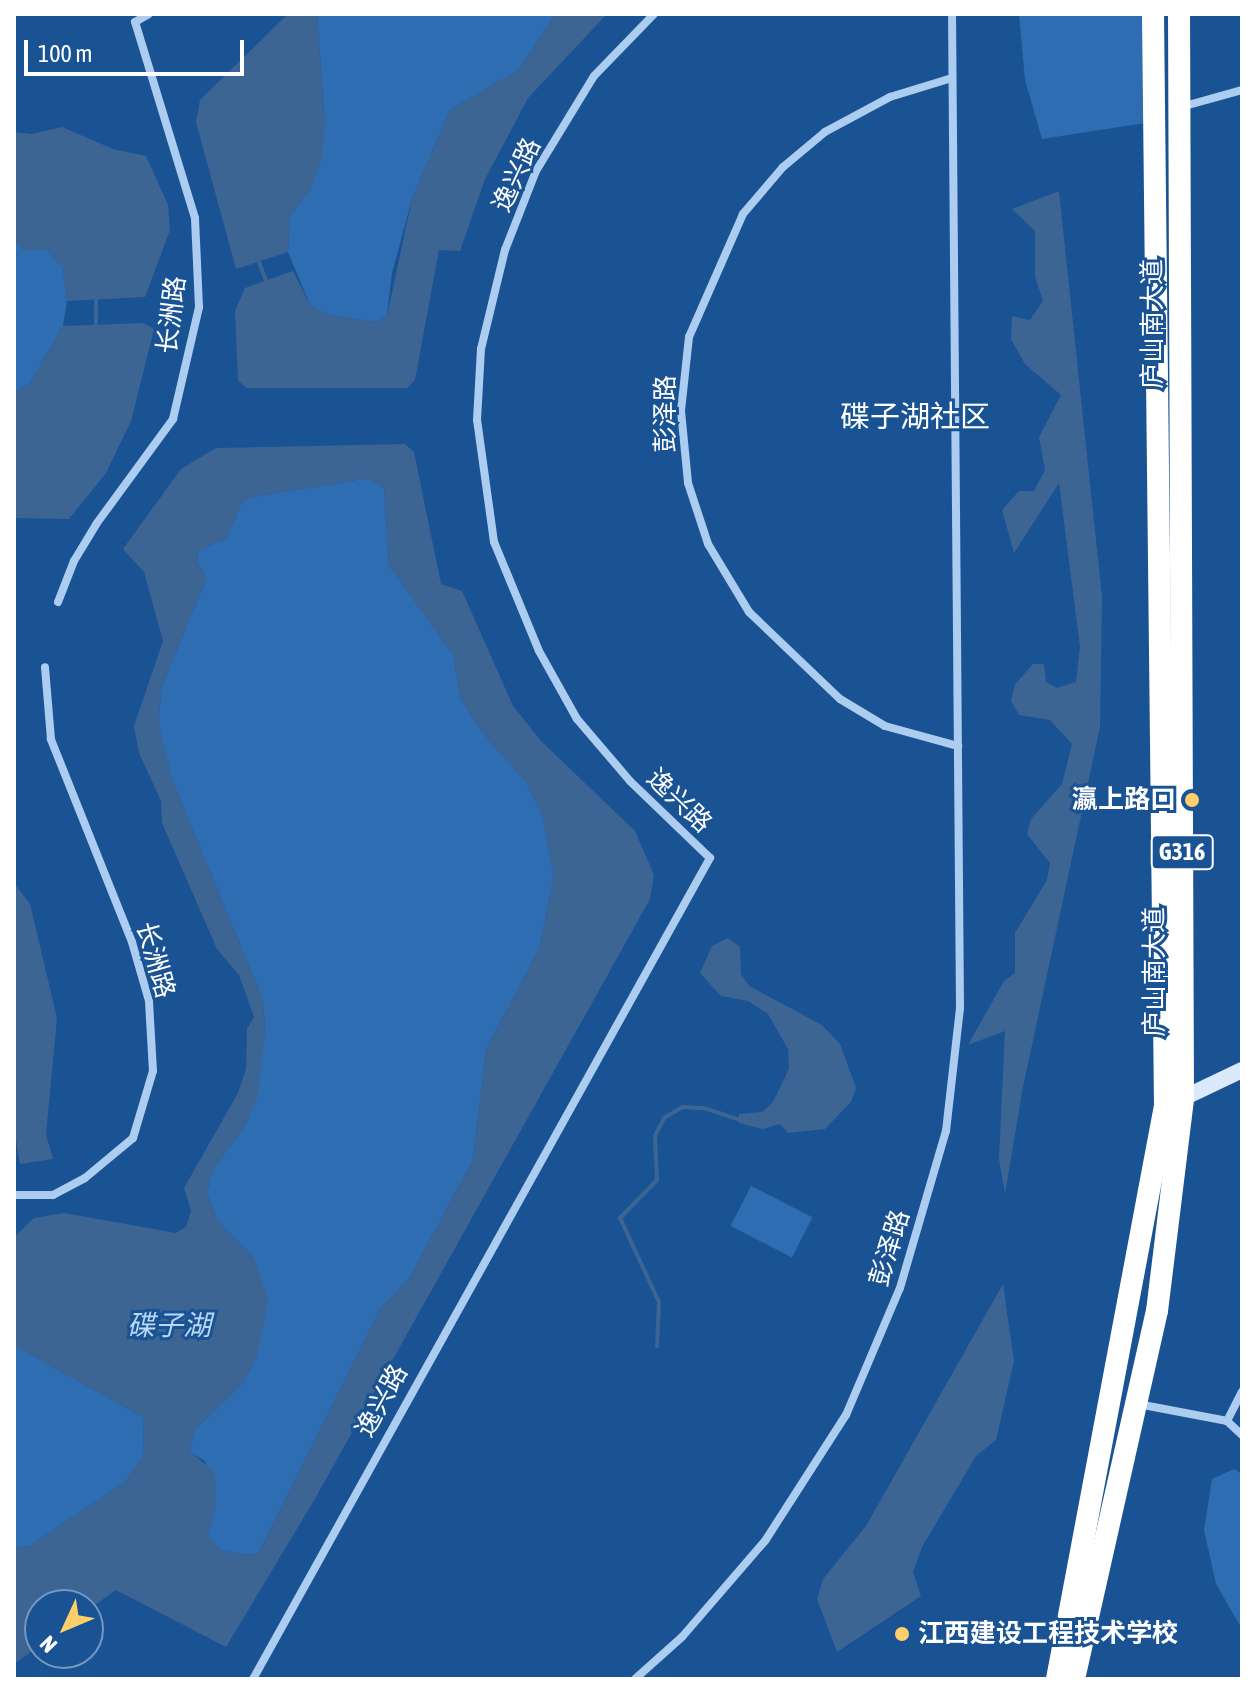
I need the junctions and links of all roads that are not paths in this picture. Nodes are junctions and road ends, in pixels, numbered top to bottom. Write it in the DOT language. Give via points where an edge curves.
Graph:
graph roads {
  1 [pos="149,14"];
  2 [pos="654,14"];
  3 [pos="952,14"];
  4 [pos="1153,14"];
  5 [pos="1179,14"];
  6 [pos="952,78"];
  7 [pos="1242,90"];
  8 [pos="1180,107"];
  9 [pos="58,602"];
  10 [pos="45,667"];
  11 [pos="958,746"];
  12 [pos="1242,1070"];
  13 [pos="1174,1102"];
  14 [pos="14,1195"];
  15 [pos="1242,1392"];
  16 [pos="1137,1404"];
  17 [pos="1227,1421"];
  18 [pos="1242,1435"];
  19 [pos="253,1679"];
  20 [pos="635,1679"];
  21 [pos="1057,1679"];
  22 [pos="1074,1679"];
  1 -- 9 [label="street, 长洲路" via="135,22 195,218 199,307 173,419 97,523"];
  2 -- 19 [label="street, 逸兴路" via="594,76 536,171 481,349 477,420 494,542 539,651 577,719 630,781 710,858"];
  3 -- 6 [label="street, 彭泽路"];
  4 -- 13 [label="highway, 庐山南大道 / G316"];
  5 -- 8 [label="highway, 庐山南大道 / G316"];
  6 -- 11 [label="street, 彭泽路"];
  6 -- 11 [label="street, 彭泽路" via="890,97 825,132 783,167 743,214 689,337 681,411 688,483 708,544 749,612 840,699 885,726"];
  7 -- 8 [label="street"];
  8 -- 13 [label="highway, 庐山南大道 / G316"];
  10 -- 14 [label="street, 长洲路" via="51,739 132,942 149,1001 153,1071 133,1138 85,1178 53,1195"];
  11 -- 20 [label="street, 彭泽路" via="960,1008 946,1131 900,1288 846,1415 765,1541 682,1637"];
  12 -- 13 [label="main road"];
  13 -- 16 [label="highway, 庐山南大道 / G316" via="1157,1311"];
  13 -- 21 [label="highway, 庐山南大道 / G316"];
  15 -- 17 [label="street"];
  16 -- 17 [label="street"];
  16 -- 22 [label="highway, 庐山南大道 / G316"];
  17 -- 18 [label="street"];
}
